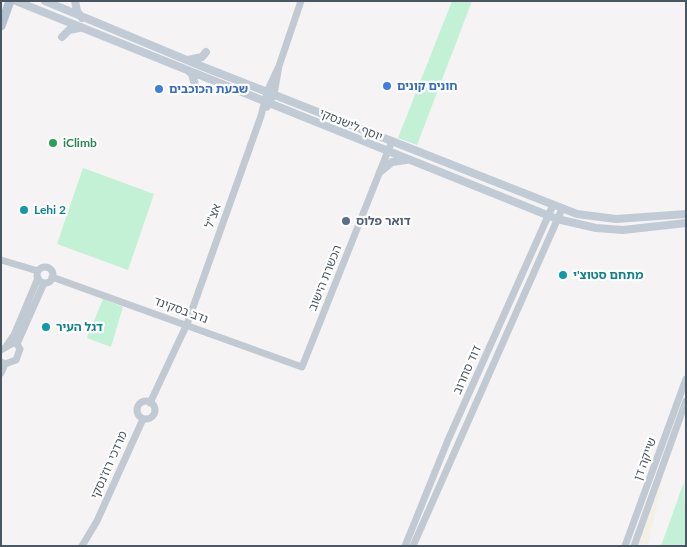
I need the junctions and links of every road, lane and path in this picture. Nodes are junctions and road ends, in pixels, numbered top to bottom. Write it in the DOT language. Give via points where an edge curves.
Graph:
graph roads {
  1 [pos="10,1"];
  2 [pos="16,1"];
  3 [pos="45,1"];
  4 [pos="75,1"];
  5 [pos="301,1"];
  6 [pos="62,9"];
  7 [pos="82,18"];
  8 [pos="58,19"];
  9 [pos="1,26"];
  10 [pos="80,28"];
  11 [pos="206,52"];
  12 [pos="187,60"];
  13 [pos="186,69"];
  14 [pos="195,85"];
  15 [pos="270,93"];
  16 [pos="267,102"];
  17 [pos="390,138"];
  18 [pos="388,152"];
  19 [pos="408,160"];
  20 [pos="380,172"];
  21 [pos="553,206"];
  22 [pos="562,209"];
  23 [pos="686,214"];
  24 [pos="548,215"];
  25 [pos="557,219"];
  26 [pos="686,223"];
  27 [pos="1,260"];
  28 [pos="1,265"];
  29 [pos="39,277"];
  30 [pos="52,277"];
  31 [pos="176,320"];
  32 [pos="187,324"];
  33 [pos="183,333"];
  34 [pos="17,344"];
  35 [pos="4,347"];
  36 [pos="3,363"];
  37 [pos="302,366"];
  38 [pos="1,373"];
  39 [pos="686,379"];
  40 [pos="686,401"];
  41 [pos="150,403"];
  42 [pos="143,418"];
  43 [pos="97,520"];
  44 [pos="82,546"];
  45 [pos="87,546"];
  46 [pos="405,546"];
  47 [pos="413,546"];
  48 [pos="626,546"];
  49 [pos="634,546"];
  1 -- 9 [label="main road"];
  2 -- 8 [label="main road, יוסף לישנסקי"];
  3 -- 6 [label="main road, יוסף לישנסקי"];
  4 -- 6 [label="main road"];
  4 -- 7 [label="main road"];
  5 -- 15 [label="street, אצ\"ל"];
  6 -- 7 [label="main road, יוסף לישנסקי"];
  7 -- 12 [label="main road, יוסף לישנסקי"];
  8 -- 10 [label="main road, יוסף לישנסקי"];
  8 -- 10 [label="main road" via="63,30 62,38 69,30"];
  10 -- 13 [label="main road, יוסף לישנסקי"];
  11 -- 12 [label="main road" via="196,59"];
  12 -- 15 [label="main road, יוסף לישנסקי"];
  13 -- 14 [label="main road" via="192,74"];
  13 -- 16 [label="main road, יוסף לישנסקי"];
  15 -- 16 [label="street, אצ\"ל"];
  15 -- 17 [label="main road, יוסף לישנסקי"];
  16 -- 18 [label="main road, יוסף לישנסקי"];
  16 -- 32 [label="street, אצ\"ל"];
  17 -- 18 [label="street, הכשרת הישוב"];
  17 -- 21 [label="main road, יוסף לישנסקי"];
  18 -- 19 [label="main road, יוסף לישנסקי"];
  18 -- 20 [label="street, הכשרת הישוב"];
  19 -- 20 [label="main road" via="392,162"];
  19 -- 24 [label="main road, יוסף לישנסקי"];
  20 -- 37 [label="street, הכשרת הישוב"];
  21 -- 22 [label="main road, יוסף לישנסקי"];
  21 -- 24 [label="street, דוד סחרוב"];
  22 -- 23 [label="main road, יוסף לישנסקי" via="606,219"];
  22 -- 25 [label="street, דוד סחרוב"];
  24 -- 25 [label="main road, יוסף לישנסקי"];
  24 -- 46 [label="street, דוד סחרוב" via="448,440"];
  25 -- 26 [label="main road, יוסף לישנסקי" via="624,230"];
  25 -- 47 [label="street, דוד סחרוב"];
  27 -- 29 [label="street"];
  28 -- 29 [label="street"];
  29 -- 30 [label="street"];
  29 -- 30 [label="street, נדב בסקינד" via="47,267"];
  29 -- 34 [label="street"];
  29 -- 35 [label="street" via="14,335"];
  30 -- 31 [label="street, נדב בסקינד"];
  31 -- 32 [label="street, נדב בסקינד"];
  31 -- 33 [label="street"];
  32 -- 33 [label="street"];
  32 -- 37 [label="street, נדב בסקינד"];
  33 -- 41 [label="street"];
  34 -- 35 [label="street"];
  34 -- 36 [label="street" via="20,349 18,358"];
  36 -- 38 [label="street"];
  39 -- 48 [label="street, שייקה דן"];
  40 -- 49 [label="street, שייקה דן"];
  41 -- 42 [label="street" via="153,415"];
  41 -- 42 [label="street" via="138,406 138,415"];
  42 -- 43 [label="street, מרדכי רוז'נסקי"];
  43 -- 44 [label="street, מרדכי רוז'נסקי"];
  43 -- 45 [label="street, מרדכי רוז'נסקי"];
}
